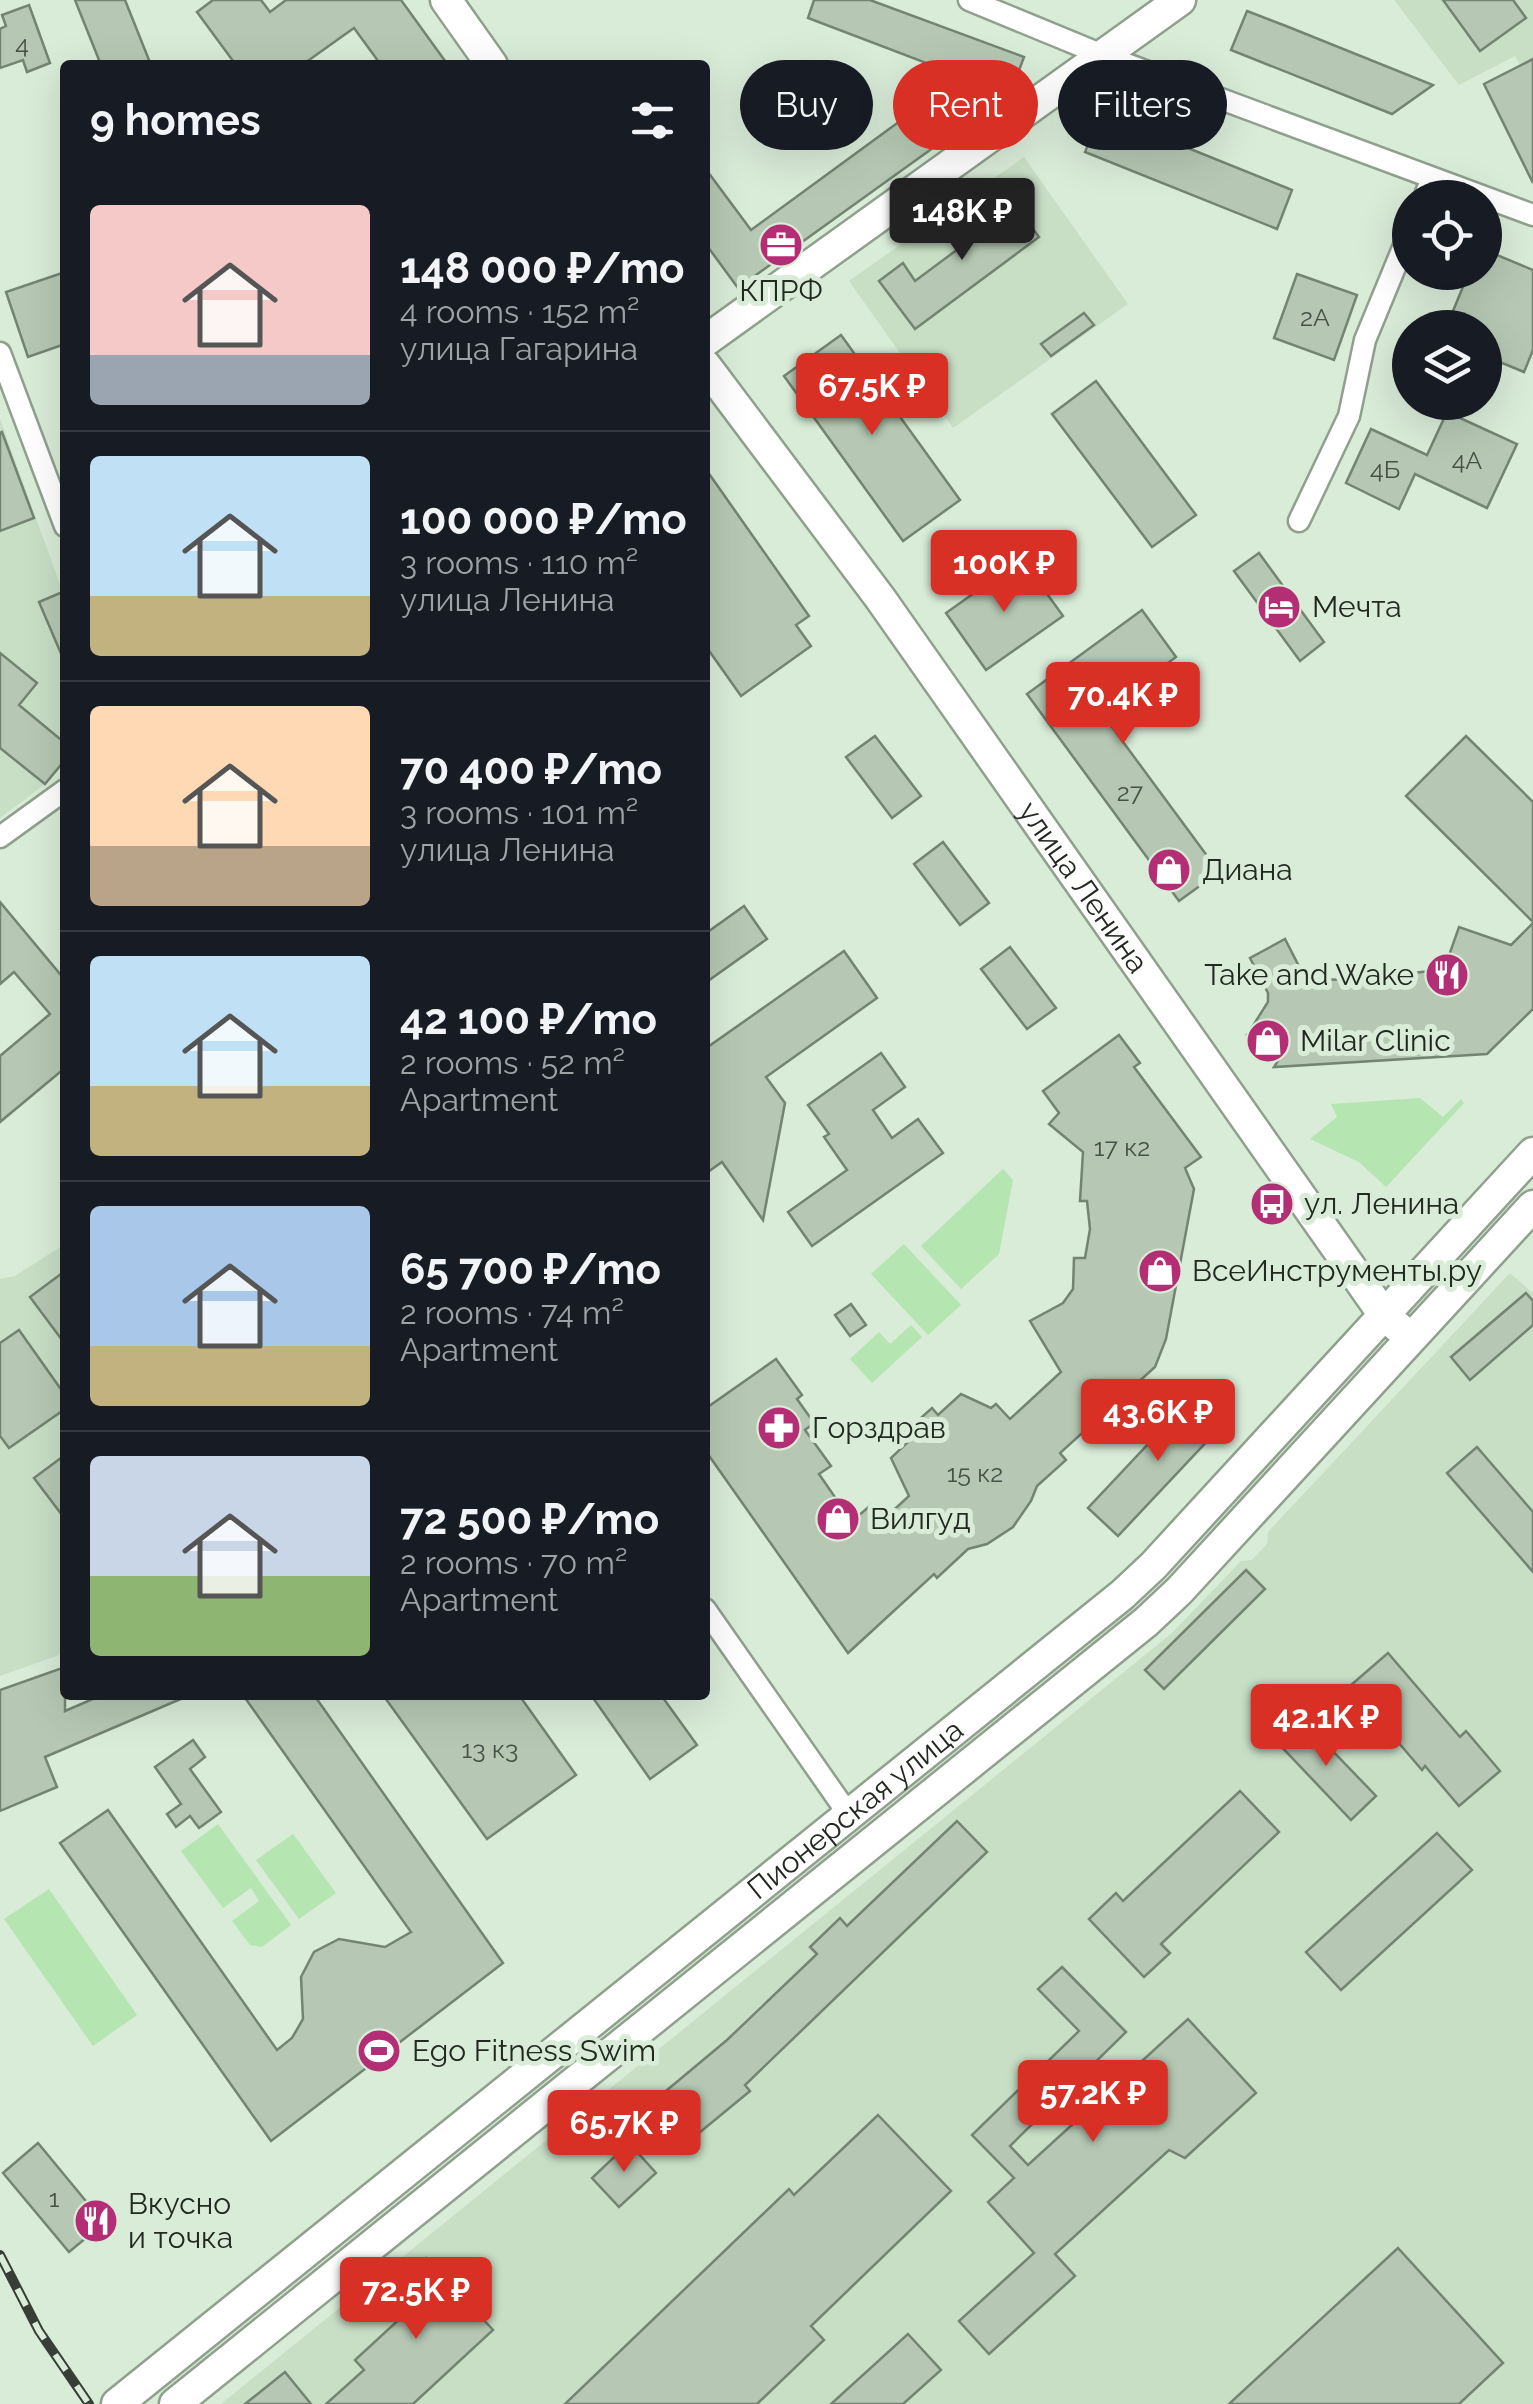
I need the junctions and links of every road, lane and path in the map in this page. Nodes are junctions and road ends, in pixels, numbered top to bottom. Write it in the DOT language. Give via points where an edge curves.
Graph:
graph roads {
  1 [pos="446,0"];
  2 [pos="969,0"];
  3 [pos="1180,0"];
  4 [pos="1105,56"];
  5 [pos="488,60"];
  6 [pos="1408,180"];
  7 [pos="1502,207"];
  8 [pos="1533,215"];
  9 [pos="1392,275"];
  10 [pos="710,337"];
  11 [pos="0,353"];
  12 [pos="710,372"];
  13 [pos="60,513"];
  14 [pos="1298,521"];
  15 [pos="60,794"];
  16 [pos="0,836"];
  17 [pos="1533,1153"];
  18 [pos="1533,1206"];
  19 [pos="1384,1314"];
  20 [pos="1411,1340"];
  21 [pos="710,1616"];
  22 [pos="849,1815"];
  23 [pos="117,2404"];
  24 [pos="176,2404"];
  1 -- 5 [label="main road"];
  2 -- 4 [label="street"];
  3 -- 4 [label="main road"];
  4 -- 6 [label="street"];
  4 -- 10 [label="main road"];
  7 -- 8 [label="street"];
  9 -- 14 [label="street" via="1365,340 1350,416"];
  11 -- 13 [label="street"];
  12 -- 19 [label="main road, улица Ленина" via="888,609"];
  15 -- 16 [label="street"];
  17 -- 19 [label="main road, Пионерская улица"];
  18 -- 20 [label="main road, Пионерская улица"];
  19 -- 20 [label="main road, улица Ленина"];
  19 -- 22 [label="main road, Пионерская улица" via="1122,1595"];
  20 -- 24 [label="main road, Пионерская улица" via="1146,1622"];
  21 -- 22 [label="street"];
  22 -- 23 [label="main road, Пионерская улица"];
}
